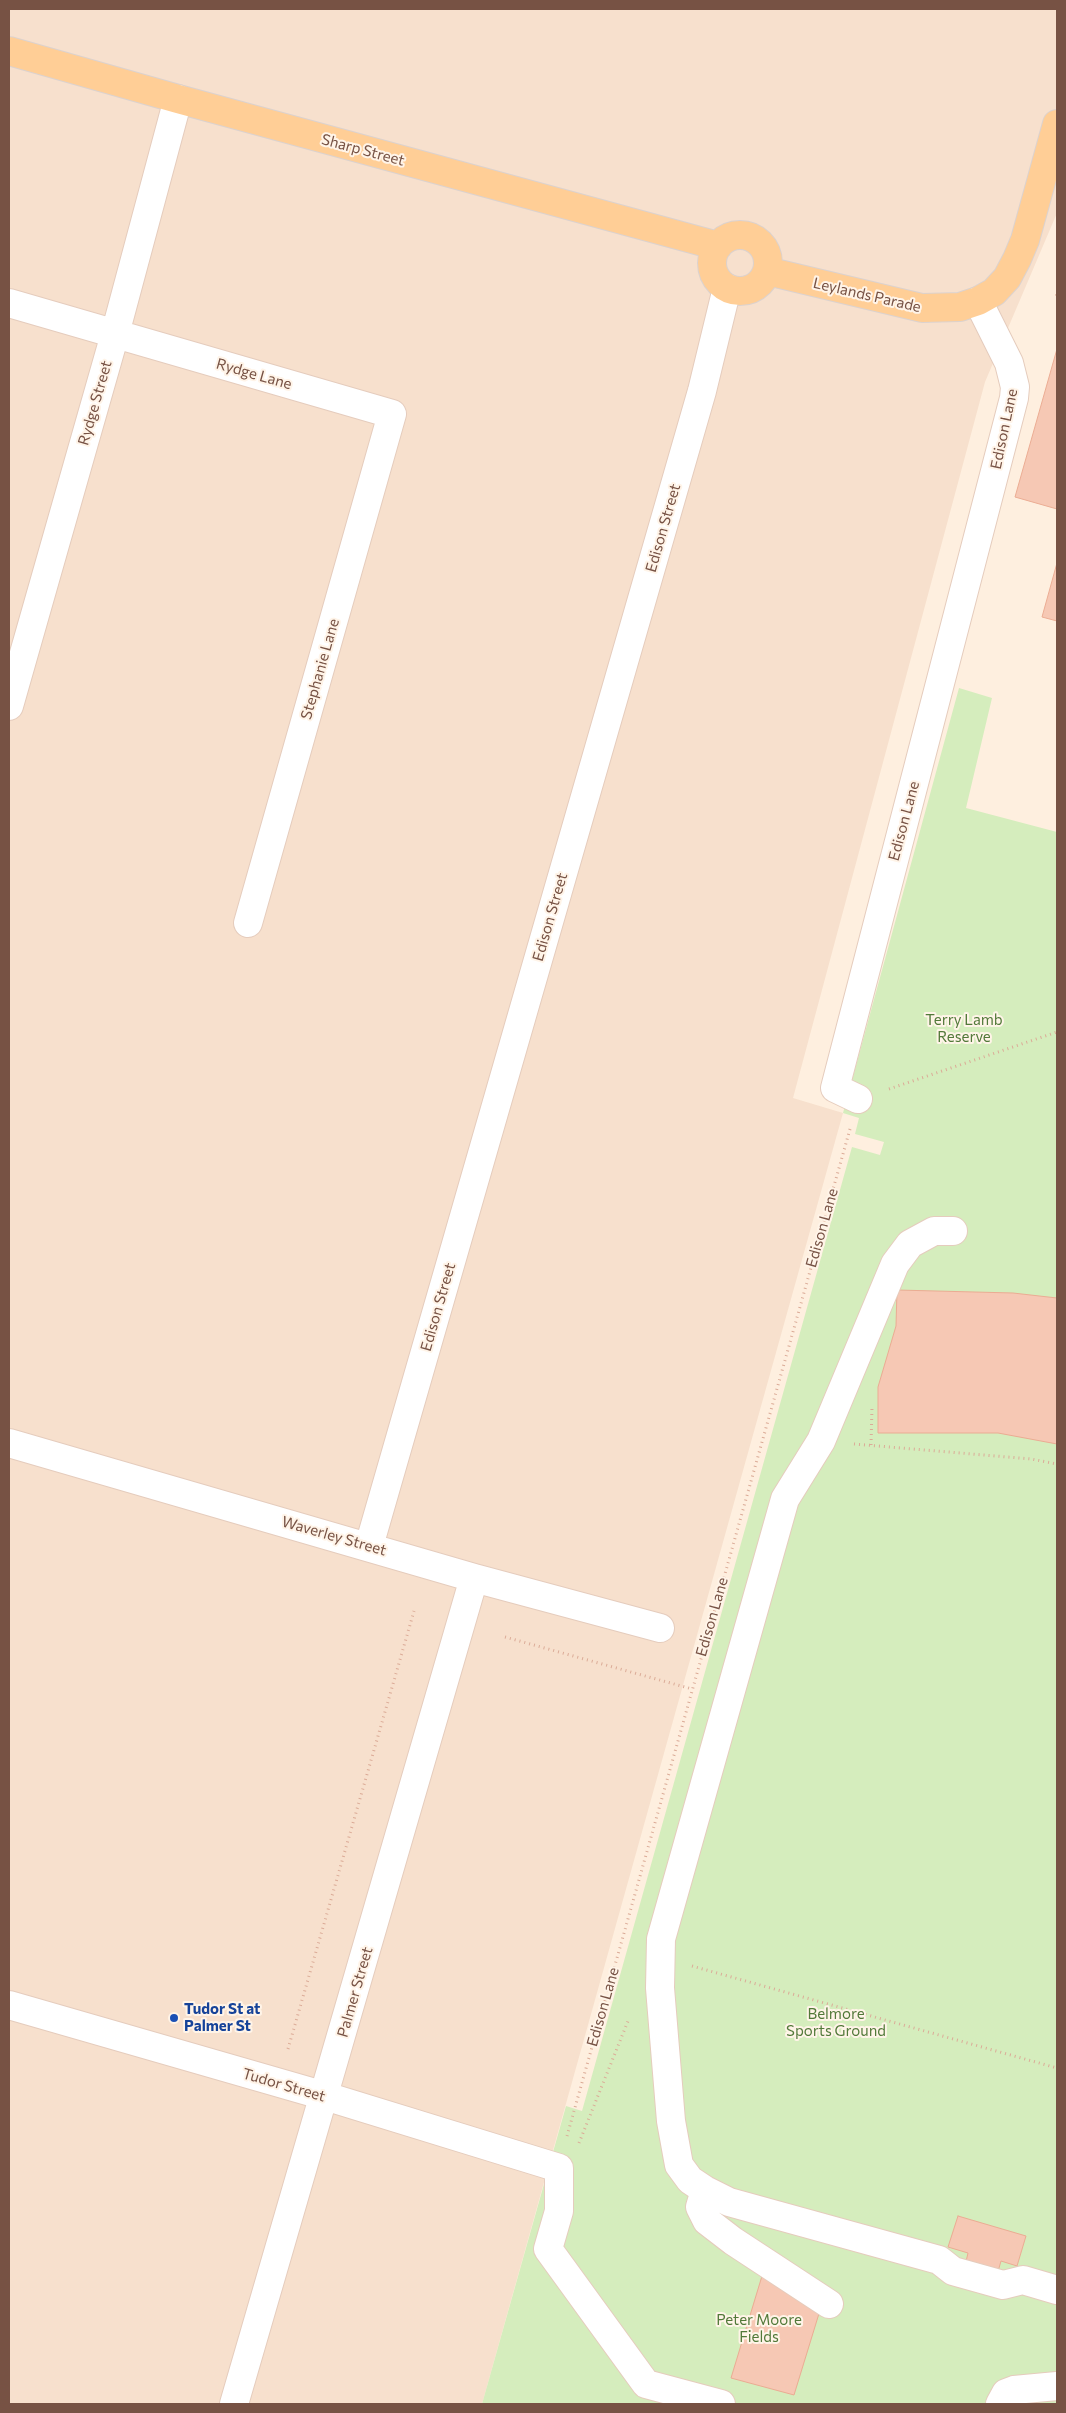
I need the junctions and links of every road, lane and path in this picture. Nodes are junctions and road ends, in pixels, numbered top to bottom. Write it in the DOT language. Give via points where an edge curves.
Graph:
graph roads {
  1 [pos="9,51"];
  2 [pos="178,99"];
  3 [pos="1057,124"];
  4 [pos="718,246"];
  5 [pos="767,271"];
  6 [pos="726,288"];
  7 [pos="978,301"];
  8 [pos="9,303"];
  9 [pos="115,334"];
  10 [pos="392,414"];
  11 [pos="9,706"];
  12 [pos="248,923"];
  13 [pos="1057,1032"];
  14 [pos="858,1099"];
  15 [pos="952,1231"];
  16 [pos="872,1406"];
  17 [pos="821,1441"];
  18 [pos="9,1443"];
  19 [pos="871,1445"];
  20 [pos="1057,1464"];
  21 [pos="369,1546"];
  22 [pos="474,1578"];
  23 [pos="414,1611"];
  24 [pos="660,1628"];
  25 [pos="505,1637"];
  26 [pos="692,1689"];
  27 [pos="660,1958"];
  28 [pos="9,2005"];
  29 [pos="629,2019"];
  30 [pos="288,2049"];
  31 [pos="1057,2068"];
  32 [pos="325,2096"];
  33 [pos="559,2168"];
  34 [pos="705,2190"];
  35 [pos="1057,2290"];
  36 [pos="829,2304"];
  37 [pos="1057,2386"];
  38 [pos="234,2404"];
  39 [pos="721,2404"];
  40 [pos="1000,2404"];
  1 -- 2 [label="main road, Sharp Street"];
  2 -- 4 [label="main road, Sharp Street"];
  2 -- 9 [label="street, Rydge Street"];
  3 -- 7 [label="main road, Leylands Parade" via="1017,259 1007,278 994,292"];
  4 -- 5 [label="main road" via="734,236 752,238 765,252"];
  4 -- 6 [label="main road" via="712,261 713,269 715,277"];
  5 -- 6 [label="main road" via="751,288 743,291"];
  5 -- 7 [label="main road, Leylands Parade" via="922,308 960,307"];
  6 -- 21 [label="street, Edison Street" via="702,391"];
  7 -- 14 [label="street, Edison Lane" via="1009,363 1015,387 1014,398 835,1088"];
  8 -- 9 [label="street, Rydge Lane"];
  9 -- 10 [label="street, Rydge Lane"];
  9 -- 11 [label="street, Rydge Street"];
  10 -- 12 [label="street, Stephanie Lane"];
  13 -- 14 [label="path"];
  14 -- 26 [label="path, Edison Lane"];
  15 -- 17 [label="street" via="934,1231 910,1244 896,1264"];
  16 -- 19 [label="path"];
  17 -- 19 [label="path"];
  17 -- 27 [label="street" via="785,1499 661,1939"];
  18 -- 21 [label="street, Waverley Street"];
  19 -- 20 [label="path"];
  21 -- 22 [label="street, Waverley Street"];
  22 -- 24 [label="street, Waverley Street"];
  22 -- 32 [label="street, Palmer Street"];
  23 -- 30 [label="path"];
  25 -- 26 [label="path"];
  26 -- 33 [label="path, Edison Lane"];
  27 -- 31 [label="path"];
  27 -- 34 [label="street" via="671,2122 679,2165 690,2180"];
  28 -- 32 [label="street, Tudor Street"];
  29 -- 33 [label="path" via="578,2146"];
  32 -- 33 [label="street, Tudor Street"];
  32 -- 38 [label="street, Palmer Street"];
  33 -- 39 [label="street" via="559,2211 548,2249 646,2384"];
  34 -- 35 [label="street" via="730,2202 939,2260 953,2271 1003,2285 1023,2280"];
  34 -- 36 [label="street" via="700,2207 707,2221"];
  37 -- 40 [label="street" via="1014,2390 1006,2393"];
}
